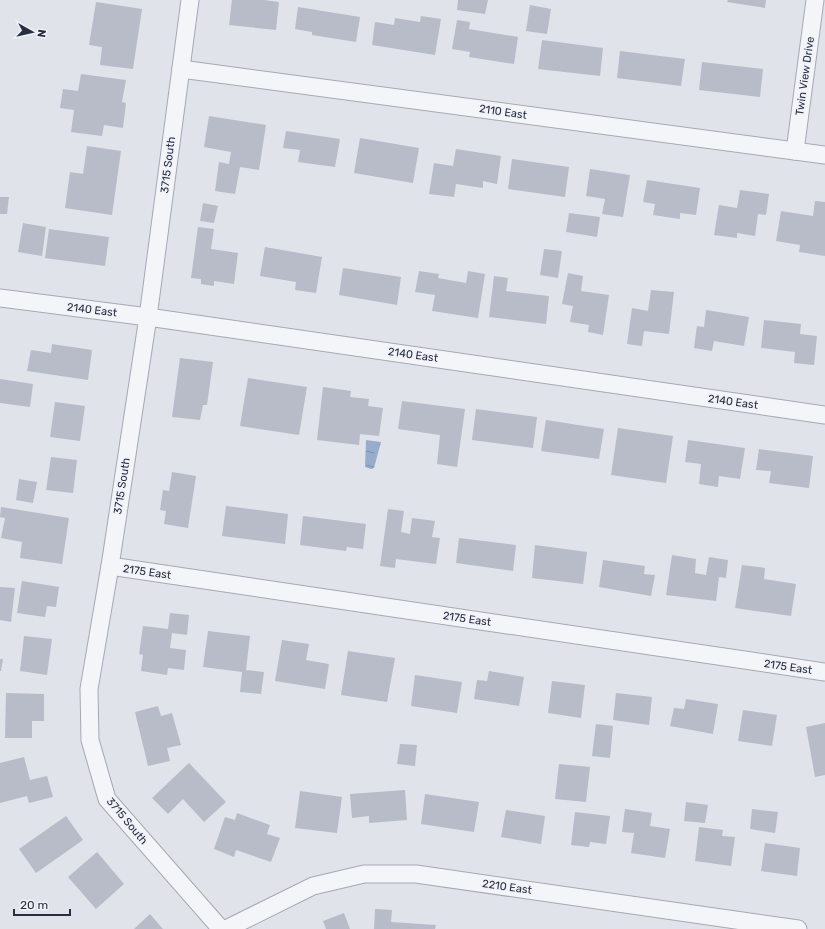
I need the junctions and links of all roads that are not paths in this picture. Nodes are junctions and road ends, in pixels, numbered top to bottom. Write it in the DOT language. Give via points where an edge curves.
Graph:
graph roads {
  1 [pos="190,0"];
  2 [pos="815,0"];
  3 [pos="181,70"];
  4 [pos="795,151"];
  5 [pos="825,155"];
  6 [pos="0,298"];
  7 [pos="148,317"];
  8 [pos="825,415"];
  9 [pos="110,566"];
  10 [pos="825,672"];
  11 [pos="220,929"];
  12 [pos="226,929"];
  13 [pos="798,929"];
  1 -- 3 [label="street, 3715 South"];
  2 -- 4 [label="street, Twin View Drive"];
  3 -- 4 [label="street, 2110 East"];
  3 -- 7 [label="street, 3715 South"];
  4 -- 5 [label="street, 2110 East"];
  6 -- 7 [label="street, 2140 East"];
  7 -- 8 [label="street, 2140 East"];
  7 -- 9 [label="street, 3715 South"];
  9 -- 10 [label="street, 2175 East"];
  9 -- 11 [label="street, 3715 South" via="89,689 90,740 107,799"];
  12 -- 13 [label="street, 2210 East" via="314,886 364,874 416,874"];
}
